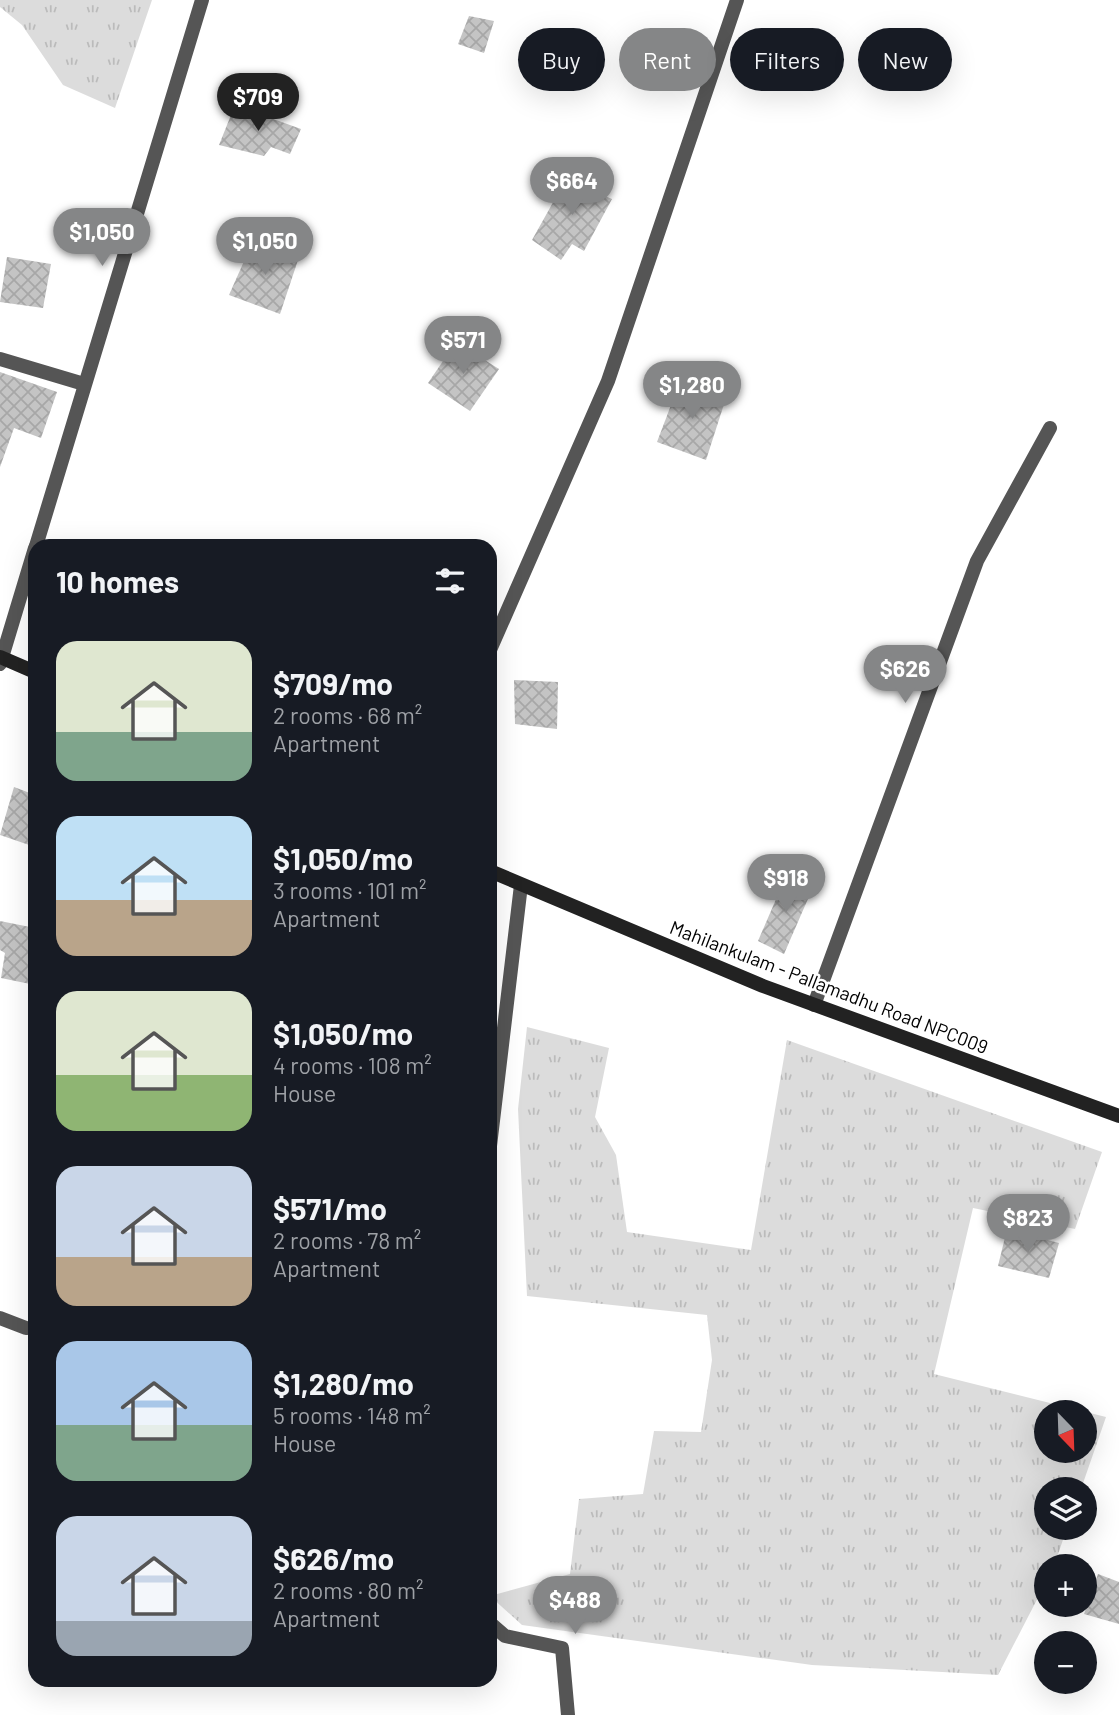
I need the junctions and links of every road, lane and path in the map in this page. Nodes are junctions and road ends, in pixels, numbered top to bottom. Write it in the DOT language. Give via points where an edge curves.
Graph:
graph roads {
  1 [pos="202,0"];
  2 [pos="737,0"];
  3 [pos="0,359"];
  4 [pos="84,384"];
  5 [pos="1050,428"];
  6 [pos="37,539"];
  7 [pos="28,570"];
  8 [pos="497,634"];
  9 [pos="1,660"];
  10 [pos="28,670"];
  11 [pos="497,874"];
  12 [pos="522,885"];
  13 [pos="814,1005"];
  14 [pos="497,1089"];
  15 [pos="1119,1116"];
  16 [pos="0,1318"];
  17 [pos="26,1328"];
  18 [pos="497,1629"];
  19 [pos="568,1715"];
  1 -- 4 [label="street"];
  2 -- 8 [label="street" via="608,381"];
  3 -- 4 [label="street"];
  4 -- 6 [label="street"];
  5 -- 13 [label="street" via="977,561"];
  7 -- 9 [label="street"];
  9 -- 10 [label="street"];
  11 -- 12 [label="street, Mahilankulam - Pallamadhu Road NPC009"];
  12 -- 13 [label="street, Mahilankulam - Pallamadhu Road NPC009"];
  12 -- 14 [label="street"];
  13 -- 15 [label="street, Mahilankulam - Pallamadhu Road NPC009"];
  16 -- 17 [label="street"];
  18 -- 19 [label="street" via="505,1636 562,1648"];
}
